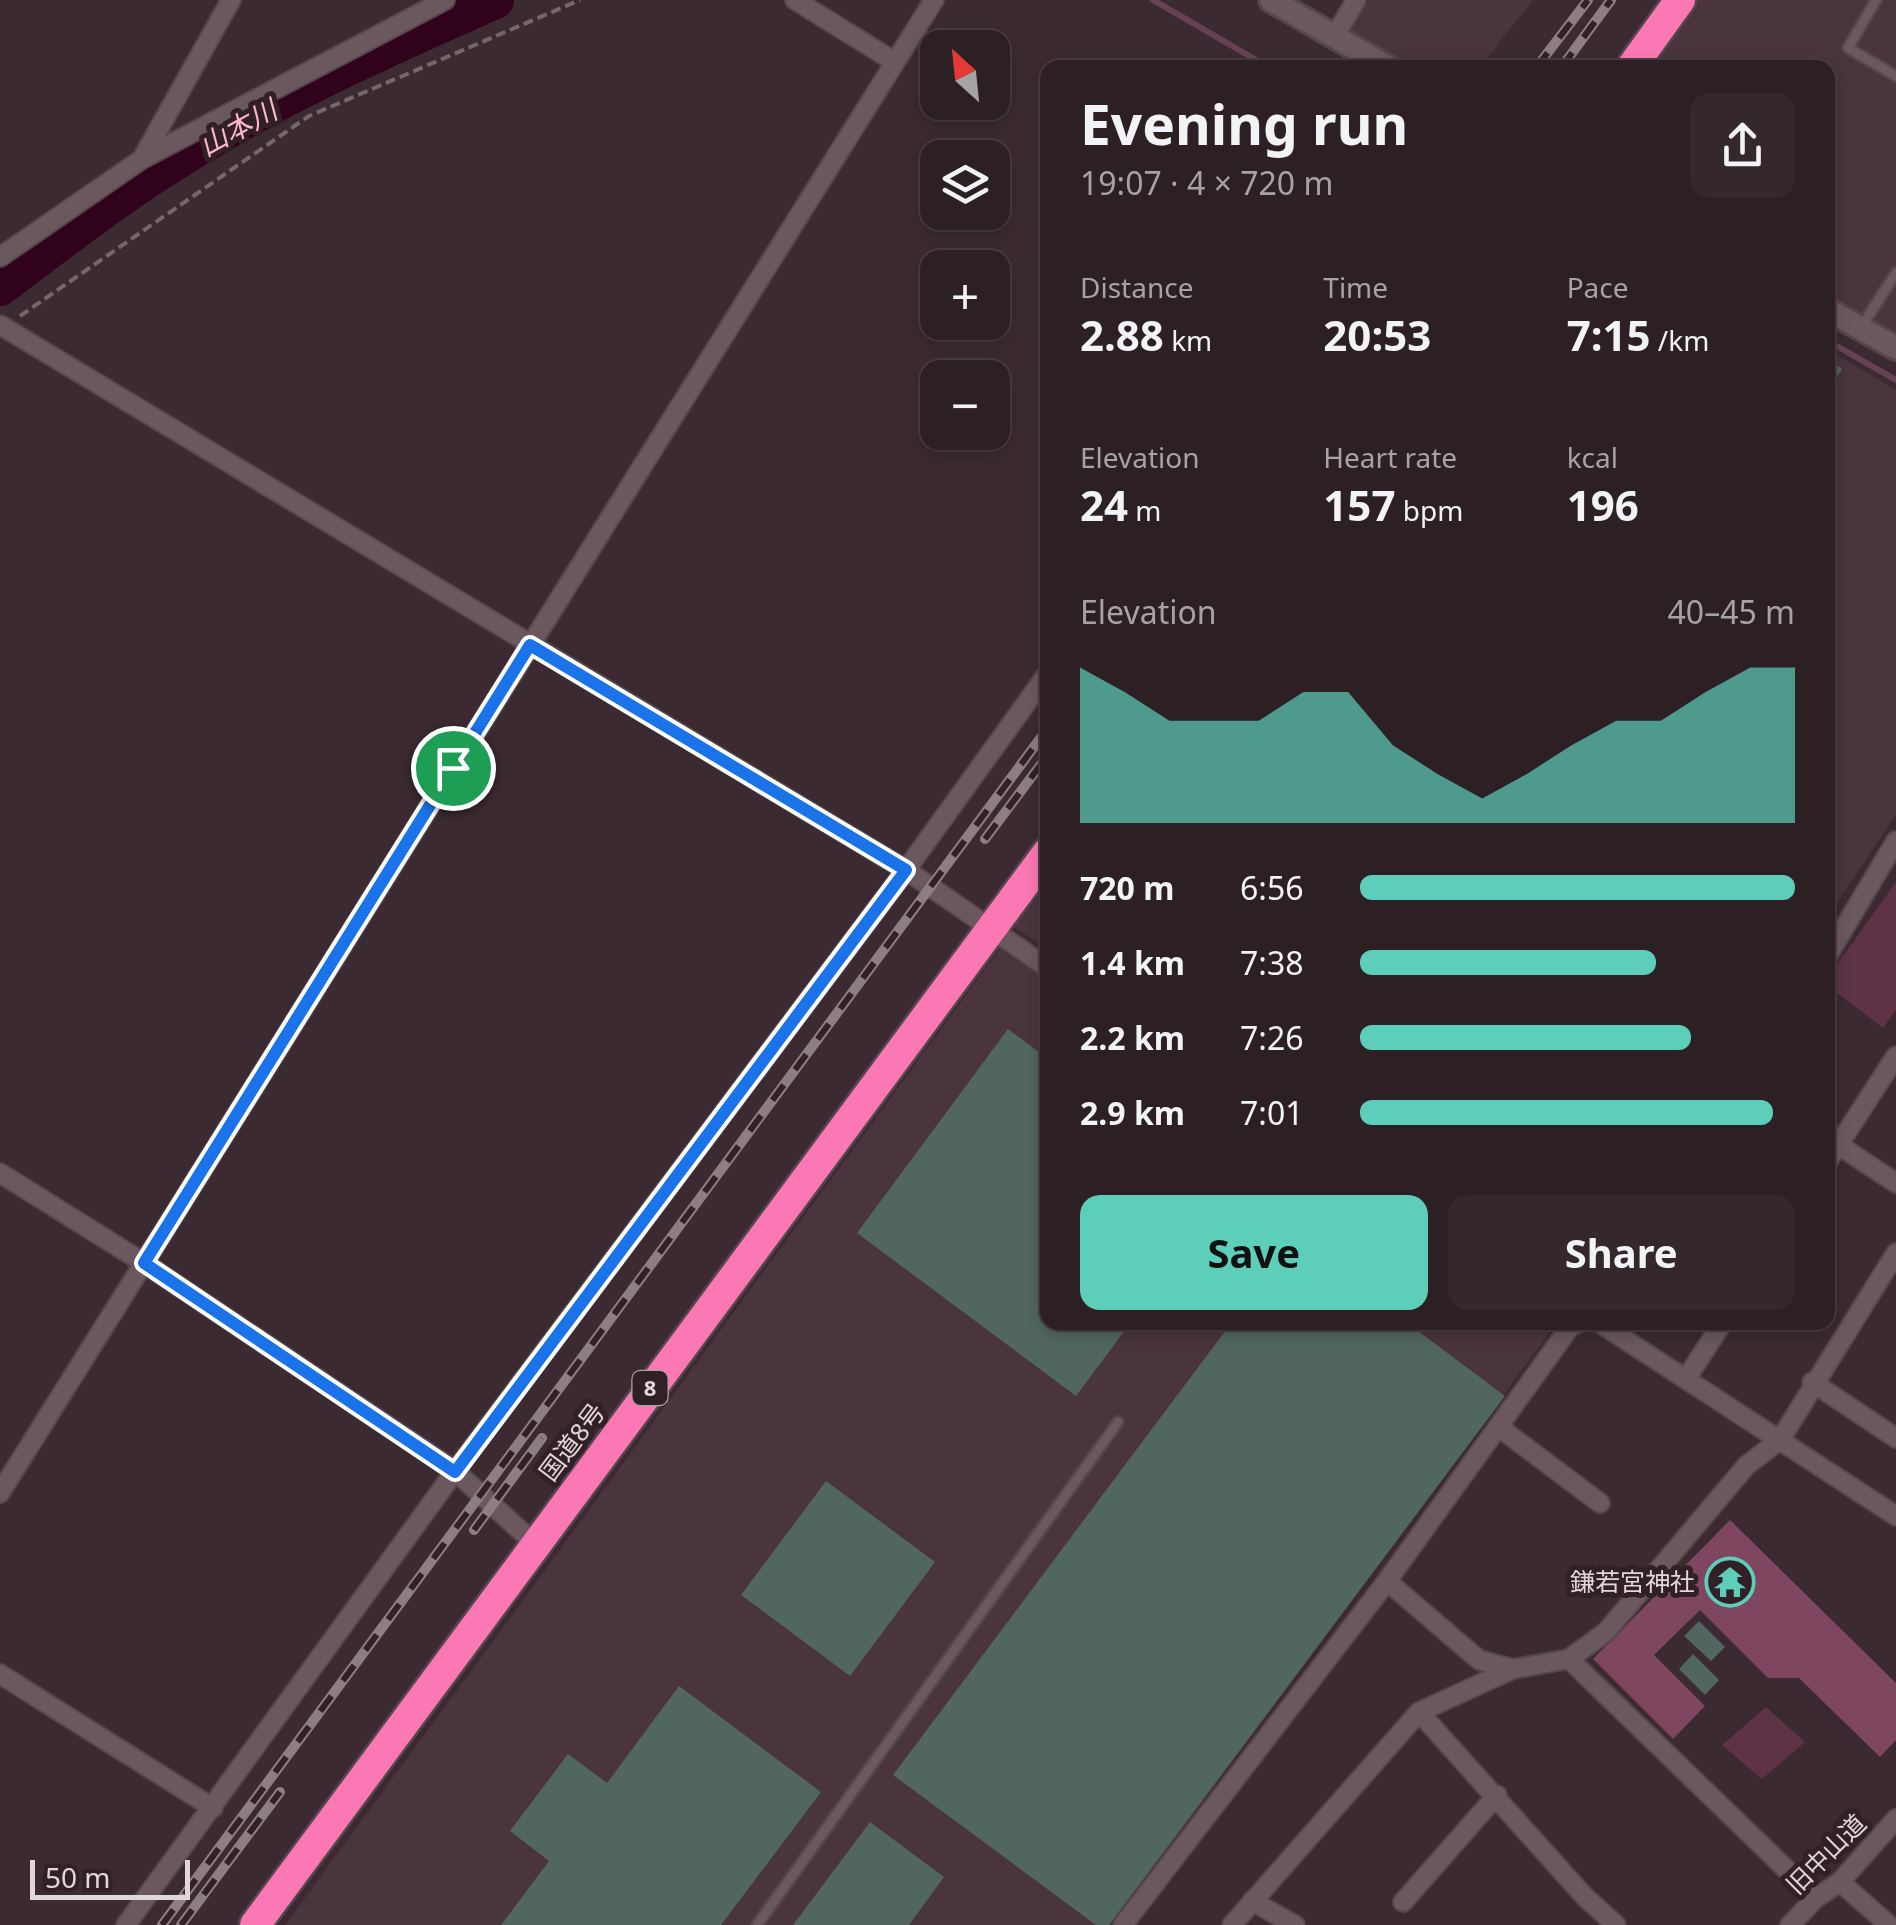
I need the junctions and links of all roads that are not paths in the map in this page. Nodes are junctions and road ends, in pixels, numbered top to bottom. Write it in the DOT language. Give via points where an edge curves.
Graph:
graph roads {
  1 [pos="231,0"];
  2 [pos="444,0"];
  3 [pos="795,0"];
  4 [pos="934,0"];
  5 [pos="1271,0"];
  6 [pos="1356,0"];
  7 [pos="1680,0"];
  8 [pos="1876,0"];
  9 [pos="1335,36"];
  10 [pos="1376,60"];
  11 [pos="1636,60"];
  12 [pos="895,62"];
  13 [pos="1896,76"];
  14 [pos="142,159"];
  15 [pos="0,257"];
  16 [pos="1896,272"];
  17 [pos="1835,314"];
  18 [pos="2,326"];
  19 [pos="1861,328"];
  20 [pos="1894,342"];
  21 [pos="530,645"];
  22 [pos="1040,684"];
  23 [pos="1896,841"];
  24 [pos="1040,863"];
  25 [pos="906,870"];
  26 [pos="990,930"];
  27 [pos="1835,943"];
  28 [pos="1040,963"];
  29 [pos="1896,1056"];
  30 [pos="1835,1138"];
  31 [pos="1835,1142"];
  32 [pos="0,1173"];
  33 [pos="1896,1182"];
  34 [pos="1896,1252"];
  35 [pos="144,1263"];
  36 [pos="1568,1330"];
  37 [pos="1610,1330"];
  38 [pos="1718,1330"];
  39 [pos="1686,1379"];
  40 [pos="1812,1382"];
  41 [pos="1118,1422"];
  42 [pos="1500,1428"];
  43 [pos="1896,1438"];
  44 [pos="1780,1440"];
  45 [pos="455,1472"];
  46 [pos="0,1493"];
  47 [pos="1600,1503"];
  48 [pos="1896,1516"];
  49 [pos="534,1543"];
  50 [pos="1387,1581"];
  51 [pos="1569,1659"];
  52 [pos="1513,1669"];
  53 [pos="0,1674"];
  54 [pos="1419,1712"];
  55 [pos="1497,1795"];
  56 [pos="213,1808"];
  57 [pos="1896,1819"];
  58 [pos="1840,1882"];
  59 [pos="1816,1898"];
  60 [pos="1252,1901"];
  61 [pos="1402,1902"];
  62 [pos="126,1925"];
  63 [pos="254,1925"];
  64 [pos="757,1925"];
  65 [pos="1124,1925"];
  66 [pos="1232,1925"];
  67 [pos="1295,1925"];
  68 [pos="1616,1925"];
  69 [pos="1790,1925"];
  70 [pos="1889,1925"];
  1 -- 14 [label="street"];
  2 -- 14 [label="street"];
  3 -- 12 [label="street"];
  4 -- 12 [label="street"];
  5 -- 9 [label="street"];
  6 -- 9 [label="street"];
  7 -- 11 [label="highway"];
  8 -- 13 [label="lane" via="1848,48"];
  9 -- 10 [label="street"];
  12 -- 21 [label="street"];
  14 -- 15 [label="street"];
  16 -- 19 [label="lane"];
  17 -- 19 [label="street"];
  18 -- 21 [label="street"];
  19 -- 20 [label="street"];
  21 -- 25 [label="street"];
  21 -- 35 [label="street"];
  22 -- 25 [label="street"];
  23 -- 27 [label="street"];
  24 -- 26 [label="highway, 国道8号 / 8"];
  25 -- 26 [label="street"];
  25 -- 45 [label="street"];
  26 -- 28 [label="street"];
  26 -- 49 [label="highway, 国道8号 / 8"];
  29 -- 30 [label="street"];
  31 -- 33 [label="street"];
  32 -- 35 [label="street"];
  34 -- 40 [label="street"];
  35 -- 45 [label="street"];
  35 -- 46 [label="street"];
  36 -- 42 [label="street"];
  37 -- 39 [label="street"];
  38 -- 39 [label="street"];
  39 -- 44 [label="street"];
  40 -- 43 [label="street"];
  40 -- 44 [label="street"];
  41 -- 64 [label="lane"];
  42 -- 47 [label="street"];
  42 -- 50 [label="street"];
  44 -- 48 [label="street"];
  44 -- 51 [label="street" via="1747,1466 1606,1632"];
  45 -- 49 [label="street"];
  45 -- 56 [label="street"];
  49 -- 63 [label="highway, 国道8号 / 8"];
  50 -- 52 [label="street" via="1479,1660"];
  50 -- 65 [label="street"];
  51 -- 52 [label="street"];
  51 -- 59 [label="street"];
  52 -- 54 [label="street"];
  53 -- 56 [label="street"];
  54 -- 55 [label="street"];
  54 -- 60 [label="street"];
  55 -- 61 [label="street"];
  55 -- 68 [label="street"];
  56 -- 62 [label="street"];
  57 -- 58 [label="street, 旧中山道"];
  58 -- 59 [label="street, 旧中山道"];
  58 -- 70 [label="street"];
  59 -- 69 [label="street, 旧中山道"];
  60 -- 66 [label="street"];
  60 -- 67 [label="street"];
}
